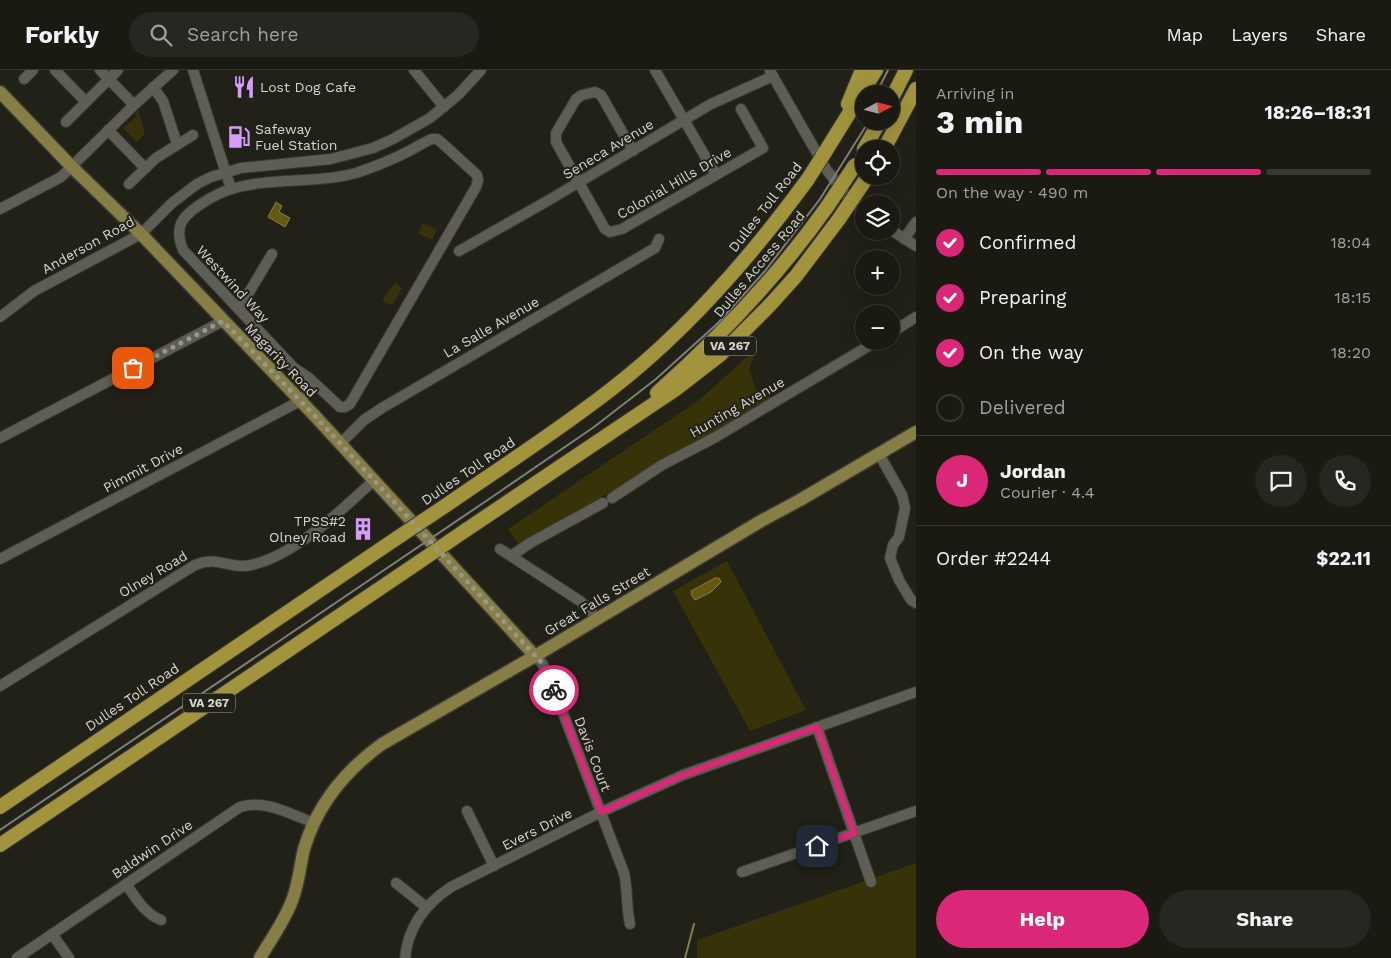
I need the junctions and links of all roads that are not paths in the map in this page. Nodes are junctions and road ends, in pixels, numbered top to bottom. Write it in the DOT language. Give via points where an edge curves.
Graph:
graph roads {
  1 [pos="33,70"];
  2 [pos="55,70"];
  3 [pos="100,70"];
  4 [pos="118,70"];
  5 [pos="173,70"];
  6 [pos="193,70"];
  7 [pos="414,70"];
  8 [pos="480,70"];
  9 [pos="655,70"];
  10 [pos="856,70"];
  11 [pos="862,70"];
  12 [pos="876,70"];
  13 [pos="906,70"];
  14 [pos="772,73"];
  15 [pos="24,79"];
  16 [pos="109,79"];
  17 [pos="898,85"];
  18 [pos="153,87"];
  19 [pos="916,89"];
  20 [pos="0,92"];
  21 [pos="916,98"];
  22 [pos="86,102"];
  23 [pos="134,104"];
  24 [pos="444,107"];
  25 [pos="741,109"];
  26 [pos="846,109"];
  27 [pos="684,120"];
  28 [pos="900,121"];
  29 [pos="66,122"];
  30 [pos="900,123"];
  31 [pos="108,130"];
  32 [pos="193,135"];
  33 [pos="835,135"];
  34 [pos="177,144"];
  35 [pos="381,144"];
  36 [pos="633,151"];
  37 [pos="387,162"];
  38 [pos="855,165"];
  39 [pos="72,167"];
  40 [pos="145,168"];
  41 [pos="226,172"];
  42 [pos="716,175"];
  43 [pos="579,182"];
  44 [pos="129,184"];
  45 [pos="862,185"];
  46 [pos="231,189"];
  47 [pos="855,203"];
  48 [pos="0,209"];
  49 [pos="915,224"];
  50 [pos="141,234"];
  51 [pos="900,236"];
  52 [pos="659,239"];
  53 [pos="904,239"];
  54 [pos="916,246"];
  55 [pos="459,251"];
  56 [pos="272,254"];
  57 [pos="239,309"];
  58 [pos="0,317"];
  59 [pos="916,317"];
  60 [pos="223,321"];
  61 [pos="900,327"];
  62 [pos="862,350"];
  63 [pos="315,384"];
  64 [pos="300,401"];
  65 [pos="916,432"];
  66 [pos="0,438"];
  67 [pos="340,444"];
  68 [pos="594,444"];
  69 [pos="879,454"];
  70 [pos="373,480"];
  71 [pos="612,498"];
  72 [pos="603,503"];
  73 [pos="500,549"];
  74 [pos="511,556"];
  75 [pos="0,559"];
  76 [pos="916,603"];
  77 [pos="596,620"];
  78 [pos="535,656"];
  79 [pos="0,686"];
  80 [pos="916,692"];
  81 [pos="817,727"];
  82 [pos="0,807"];
  83 [pos="467,811"];
  84 [pos="916,811"];
  85 [pos="601,812"];
  86 [pos="314,823"];
  87 [pos="854,833"];
  88 [pos="0,845"];
  89 [pos="494,866"];
  90 [pos="742,872"];
  91 [pos="871,882"];
  92 [pos="396,883"];
  93 [pos="126,884"];
  94 [pos="426,908"];
  95 [pos="161,920"];
  96 [pos="630,924"];
  97 [pos="52,934"];
  98 [pos="17,958"];
  99 [pos="69,958"];
  100 [pos="260,958"];
  101 [pos="405,958"];
  1 -- 15 [label="street"];
  2 -- 22 [label="street"];
  3 -- 16 [label="street"];
  4 -- 16 [label="street"];
  5 -- 18 [label="street"];
  6 -- 41 [label="street"];
  7 -- 24 [label="street"];
  8 -- 24 [label="street, Anderson Road"];
  9 -- 27 [label="street"];
  10 -- 26 [label="highway"];
  11 -- 26 [label="highway"];
  12 -- 33 [label="highway"];
  13 -- 17 [label="highway"];
  14 -- 27 [label="street, Seneca Avenue"];
  14 -- 47 [label="street" via="826,169"];
  16 -- 22 [label="street"];
  16 -- 23 [label="street"];
  18 -- 23 [label="street"];
  18 -- 34 [label="street" via="163,101"];
  19 -- 28 [label="highway"];
  20 -- 39 [label="main road, Magarity Road"];
  21 -- 30 [label="highway"];
  22 -- 29 [label="street"];
  23 -- 31 [label="street"];
  24 -- 35 [label="street, Anderson Road" via="412,129"];
  25 -- 42 [label="street, Colonial Hills Drive" via="763,148"];
  26 -- 33 [label="highway"];
  27 -- 36 [label="street, Seneca Avenue"];
  27 -- 42 [label="street"];
  31 -- 39 [label="street"];
  31 -- 40 [label="street"];
  32 -- 34 [label="street"];
  33 -- 82 [label="highway, Dulles Toll Road / VA 267, bridge" via="808,179 731,276 660,347 611,390"];
  34 -- 40 [label="street"];
  35 -- 37 [label="street"];
  35 -- 41 [label="street, Anderson Road" via="331,159 257,165"];
  36 -- 43 [label="street, Seneca Avenue"];
  36 -- 43 [label="street, Colonial Hills Drive" via="600,95 595,92 582,95 576,99 555,137"];
  37 -- 46 [label="street, Westwind Way" via="328,179 259,183"];
  37 -- 63 [label="street, Westwind Way" via="427,140 437,139 477,175 478,180 350,404 340,407"];
  38 -- 68 [label="highway, Dulles Access Road, bridge" via="784,265 720,334 652,398"];
  39 -- 48 [label="street" via="61,177"];
  39 -- 50 [label="main road, Magarity Road"];
  40 -- 44 [label="street"];
  41 -- 46 [label="street"];
  41 -- 50 [label="street, Anderson Road" via="184,193"];
  42 -- 43 [label="street, Colonial Hills Drive" via="617,232 605,229"];
  43 -- 55 [label="street, Seneca Avenue"];
  45 -- 68 [label="highway, VA 267, bridge" via="800,270 720,355"];
  46 -- 57 [label="street, Westwind Way" via="212,197 185,216 179,226 178,239 183,250"];
  49 -- 53 [label="street"];
  50 -- 58 [label="street, Anderson Road" via="34,291"];
  50 -- 60 [label="main road, Magarity Road"];
  51 -- 53 [label="street"];
  52 -- 67 [label="street, La Salle Avenue" via="655,248 382,408 364,420"];
  53 -- 54 [label="street"];
  56 -- 57 [label="street"];
  57 -- 63 [label="street, Westwind Way" via="294,368"];
  59 -- 61 [label="street"];
  60 -- 64 [label="main road, Magarity Road"];
  60 -- 66 [label="street"];
  62 -- 71 [label="street, Hunting Avenue" via="714,438 662,465"];
  63 -- 64 [label="street"];
  64 -- 67 [label="main road, Magarity Road"];
  64 -- 75 [label="street, Pimmit Drive"];
  65 -- 69 [label="main road, Great Falls Street"];
  67 -- 70 [label="main road, Magarity Road"];
  68 -- 88 [label="highway, VA 267, bridge"];
  69 -- 76 [label="street" via="902,495 905,508 899,537 890,558 911,600"];
  69 -- 77 [label="main road, Great Falls Street"];
  70 -- 78 [label="main road, Magarity Road"];
  70 -- 79 [label="street, Olney Road" via="323,526 280,554 248,566 210,561 195,565"];
  72 -- 74 [label="street"];
  73 -- 74 [label="street"];
  74 -- 77 [label="street" via="580,601"];
  77 -- 78 [label="main road, Great Falls Street"];
  78 -- 85 [label="street, Davis Court" via="550,679"];
  78 -- 86 [label="main road, Great Falls Street" via="368,754 354,765 331,794"];
  80 -- 81 [label="street, Evers Drive"];
  81 -- 85 [label="street, Evers Drive" via="683,775"];
  81 -- 87 [label="street"];
  83 -- 89 [label="street"];
  84 -- 87 [label="street"];
  85 -- 89 [label="street, Evers Drive"];
  85 -- 96 [label="street, Davis Court" via="624,873"];
  86 -- 93 [label="street, Baldwin Drive" via="265,805 248,805 233,811"];
  86 -- 100 [label="main road, Great Falls Street" via="292,902"];
  87 -- 90 [label="street"];
  87 -- 91 [label="street"];
  89 -- 94 [label="street, Evers Drive" via="451,887"];
  92 -- 94 [label="street"];
  93 -- 95 [label="street" via="144,909"];
  93 -- 97 [label="street, Baldwin Drive"];
  94 -- 101 [label="street, Evers Drive" via="408,939"];
  97 -- 98 [label="street, Baldwin Drive"];
  97 -- 99 [label="street"];
}
